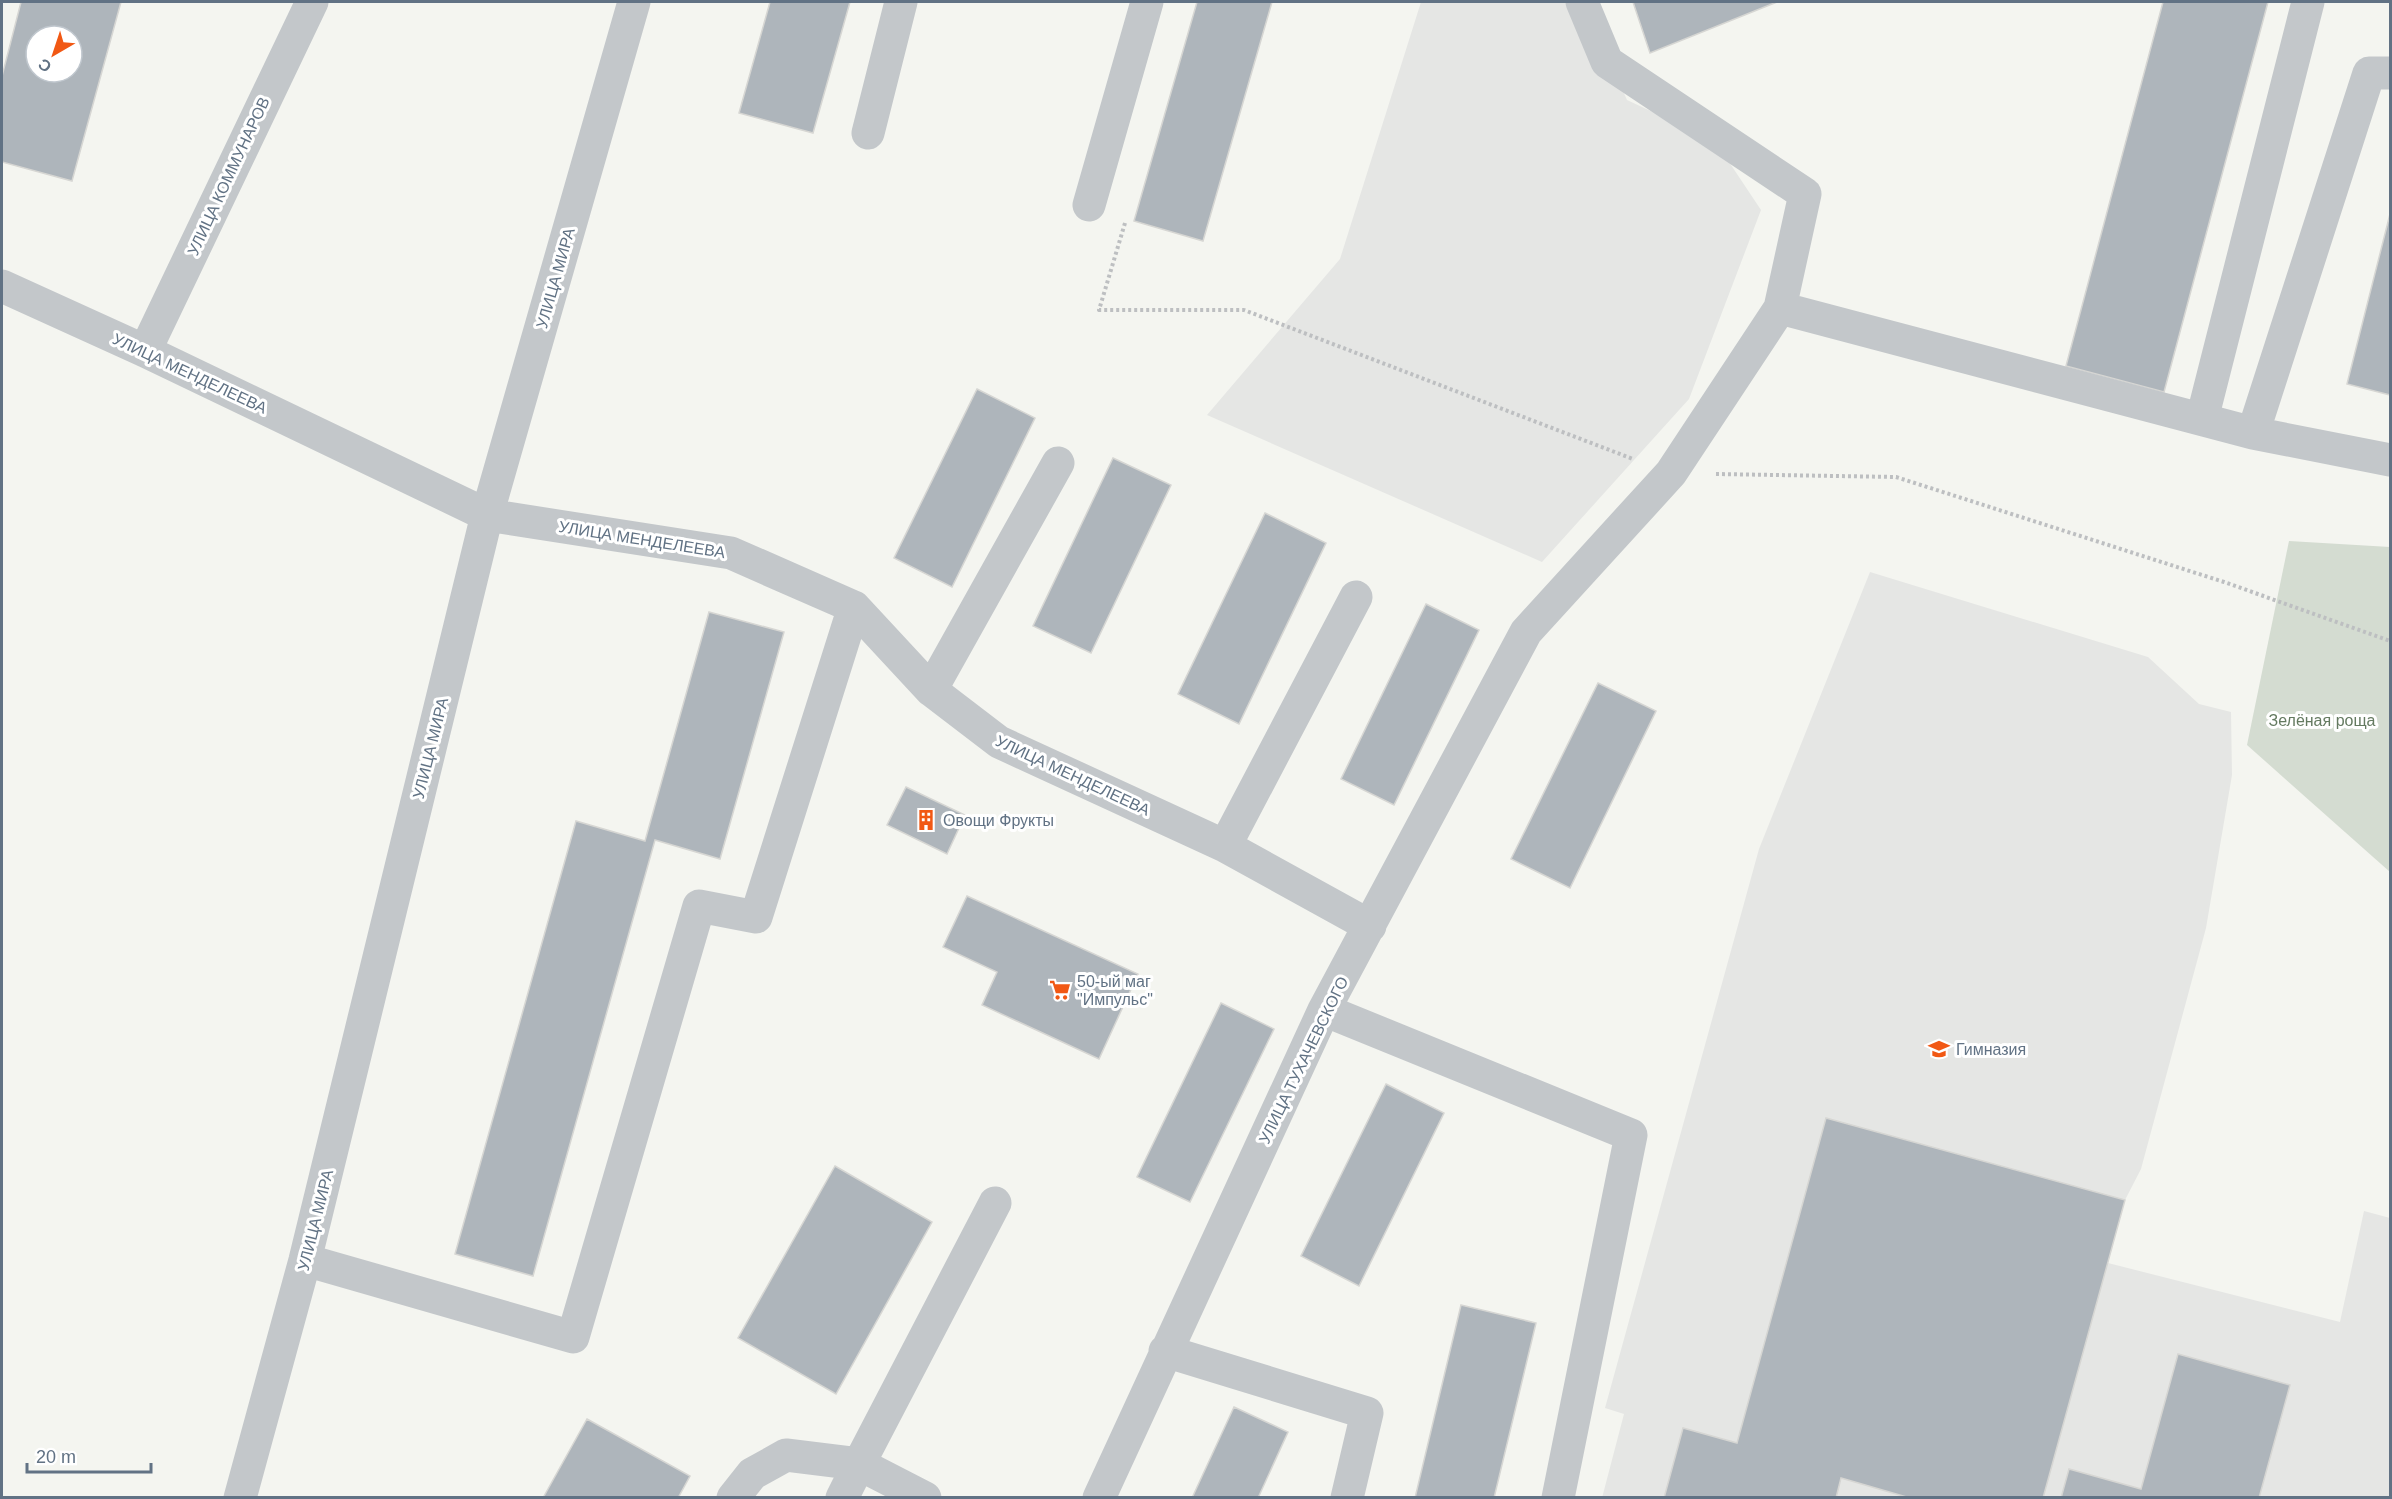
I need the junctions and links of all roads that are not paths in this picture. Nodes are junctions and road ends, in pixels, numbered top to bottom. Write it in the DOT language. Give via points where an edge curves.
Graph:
graph roads {
  1 [pos="312,2"];
  2 [pos="634,2"];
  3 [pos="901,2"];
  4 [pos="1147,2"];
  5 [pos="1582,2"];
  6 [pos="2308,2"];
  7 [pos="2391,73"];
  8 [pos="868,133"];
  9 [pos="1089,205"];
  10 [pos="2,286"];
  11 [pos="1780,308"];
  12 [pos="145,351"];
  13 [pos="2202,419"];
  14 [pos="2253,432"];
  15 [pos="2391,460"];
  16 [pos="1058,463"];
  17 [pos="487,515"];
  18 [pos="1356,597"];
  19 [pos="854,607"];
  20 [pos="931,690"];
  21 [pos="1225,846"];
  22 [pos="1370,926"];
  23 [pos="1324,1010"];
  24 [pos="995,1203"];
  25 [pos="305,1260"];
  26 [pos="1166,1351"];
  27 [pos="859,1464"];
  28 [pos="240,1497"];
  29 [pos="733,1497"];
  30 [pos="842,1497"];
  31 [pos="926,1497"];
  32 [pos="1099,1497"];
  33 [pos="1347,1497"];
  34 [pos="1558,1497"];
  1 -- 12 [label="street, УЛИЦА КОММУНАРОВ"];
  2 -- 17 [label="street, УЛИЦА МИРА"];
  3 -- 8 [label="street"];
  4 -- 9 [label="street"];
  5 -- 11 [label="street" via="1607,62 1805,194"];
  6 -- 13 [label="street"];
  7 -- 14 [label="street" via="2369,72"];
  10 -- 12 [label="street, УЛИЦА МЕНДЕЛЕЕВА"];
  11 -- 13 [label="street"];
  11 -- 22 [label="street, УЛИЦА ТУХАЧЕВСКОГО" via="1671,473 1526,632"];
  12 -- 17 [label="street, УЛИЦА МЕНДЕЛЕЕВА"];
  13 -- 14 [label="street"];
  14 -- 15 [label="street"];
  16 -- 20 [label="street"];
  17 -- 19 [label="street, УЛИЦА МЕНДЕЛЕЕВА" via="731,553"];
  17 -- 25 [label="street, УЛИЦА МИРА"];
  18 -- 21 [label="street"];
  19 -- 20 [label="street, УЛИЦА МЕНДЕЛЕЕВА"];
  19 -- 25 [label="street" via="756,917 699,906 573,1337"];
  20 -- 21 [label="street, УЛИЦА МЕНДЕЛЕЕВА" via="999,742"];
  21 -- 22 [label="street, УЛИЦА МЕНДЕЛЕЕВА"];
  22 -- 23 [label="street, УЛИЦА ТУХАЧЕВСКОГО"];
  23 -- 26 [label="street, УЛИЦА ТУХАЧЕВСКОГО"];
  23 -- 34 [label="street" via="1631,1135"];
  24 -- 27 [label="street"];
  25 -- 28 [label="street, УЛИЦА МИРА"];
  26 -- 32 [label="street, УЛИЦА ТУХАЧЕВСКОГО"];
  26 -- 33 [label="street" via="1367,1413"];
  27 -- 29 [label="street" via="786,1455 752,1474"];
  27 -- 30 [label="street"];
  27 -- 31 [label="street"];
}
